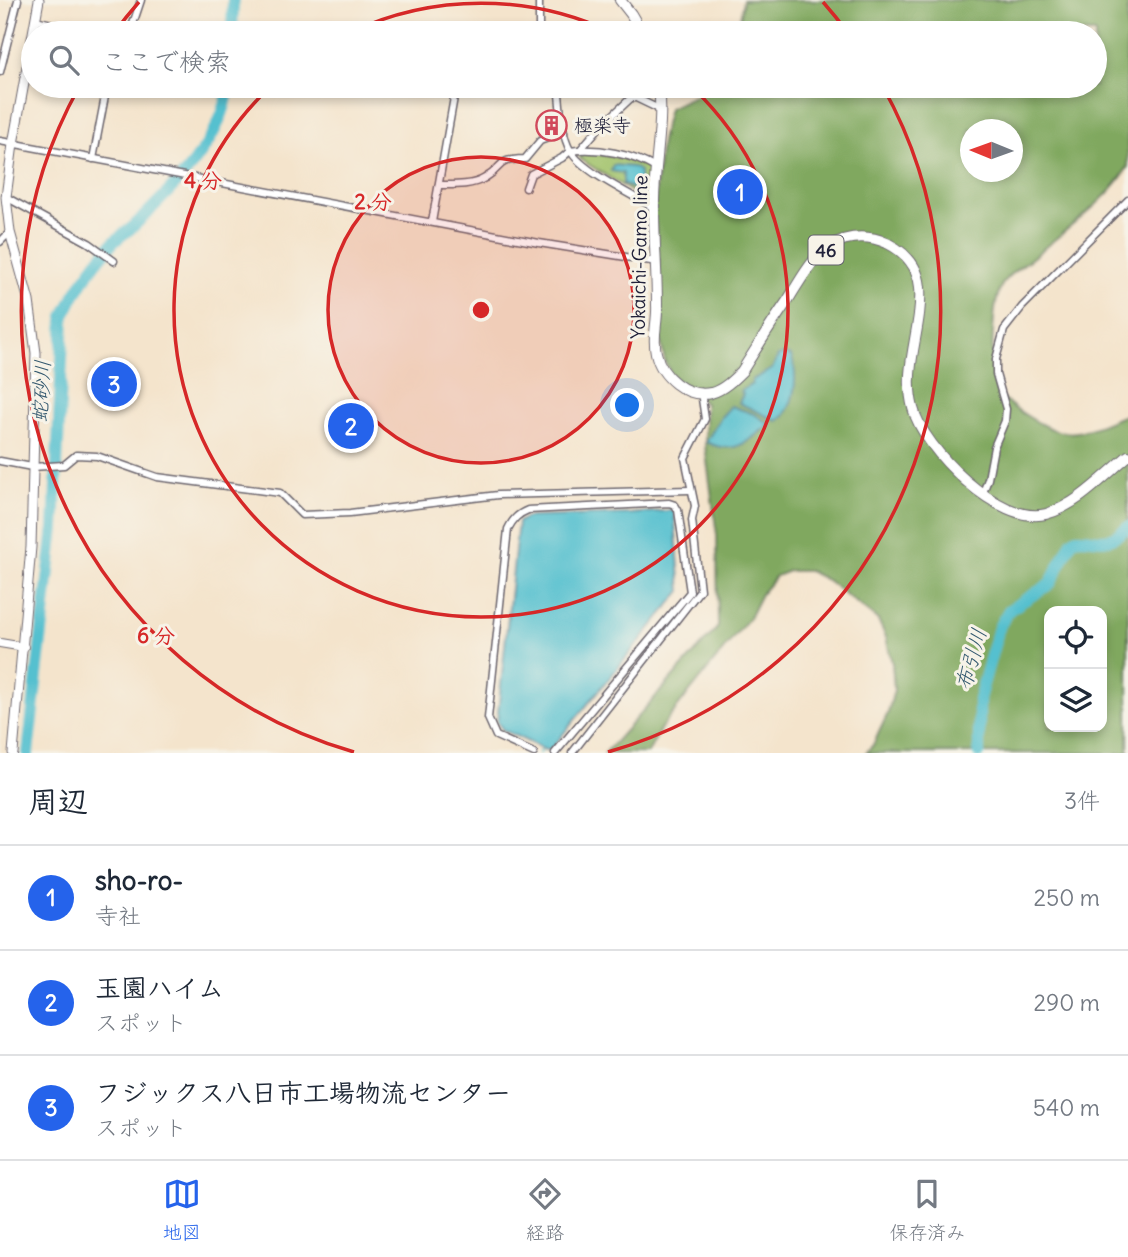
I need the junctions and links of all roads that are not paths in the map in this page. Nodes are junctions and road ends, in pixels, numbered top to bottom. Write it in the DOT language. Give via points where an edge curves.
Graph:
graph roads {
  1 [pos="18,0"];
  2 [pos="39,0"];
  3 [pos="141,0"];
  4 [pos="539,0"];
  5 [pos="620,0"];
  6 [pos="36,20"];
  7 [pos="40,21"];
  8 [pos="135,21"];
  9 [pos="539,21"];
  10 [pos="635,21"];
  11 [pos="0,72"];
  12 [pos="22,98"];
  13 [pos="105,98"];
  14 [pos="454,98"];
  15 [pos="560,98"];
  16 [pos="659,98"];
  17 [pos="659,109"];
  18 [pos="564,132"];
  19 [pos="0,141"];
  20 [pos="13,144"];
  21 [pos="580,150"];
  22 [pos="570,151"];
  23 [pos="93,159"];
  24 [pos="657,169"];
  25 [pos="439,185"];
  26 [pos="526,188"];
  27 [pos="6,197"];
  28 [pos="1128,200"];
  29 [pos="654,208"];
  30 [pos="432,222"];
  31 [pos="10,232"];
  32 [pos="0,242"];
  33 [pos="114,261"];
  34 [pos="657,262"];
  35 [pos="701,392"];
  36 [pos="1128,456"];
  37 [pos="0,461"];
  38 [pos="37,466"];
  39 [pos="690,490"];
  40 [pos="569,493"];
  41 [pos="983,493"];
  42 [pos="570,508"];
  43 [pos="0,643"];
  44 [pos="24,647"];
  45 [pos="13,753"];
  46 [pos="534,753"];
  47 [pos="555,753"];
  48 [pos="572,753"];
  1 -- 11 [label="street"];
  2 -- 6 [label="main road"];
  3 -- 8 [label="street"];
  4 -- 9 [label="street"];
  5 -- 10 [label="main road"];
  6 -- 7 [label="street"];
  12 -- 20 [label="main road"];
  13 -- 23 [label="street"];
  14 -- 25 [label="street"];
  15 -- 18 [label="street"];
  16 -- 17 [label="main road, Yokaichi-Gamo line"];
  17 -- 21 [label="street" via="631,99"];
  17 -- 24 [label="main road, Yokaichi-Gamo line"];
  18 -- 22 [label="street"];
  18 -- 25 [label="street" via="540,141 525,159 502,161 482,180"];
  19 -- 20 [label="street"];
  20 -- 23 [label="street"];
  20 -- 27 [label="main road"];
  21 -- 22 [label="street"];
  21 -- 24 [label="street" via="629,157"];
  22 -- 26 [label="street" via="531,174"];
  22 -- 29 [label="street" via="603,180"];
  23 -- 30 [label="street"];
  24 -- 29 [label="main road, Yokaichi-Gamo line"];
  25 -- 30 [label="street"];
  27 -- 31 [label="main road"];
  27 -- 33 [label="street"];
  28 -- 41 [label="street" via="1004,330 996,374 1005,421 993,447"];
  29 -- 34 [label="main road, Yokaichi-Gamo line"];
  30 -- 34 [label="street"];
  31 -- 32 [label="street"];
  31 -- 38 [label="main road" via="29,302 36,353"];
  34 -- 35 [label="main road, Yokaichi-Gamo line" via="657,355 677,386"];
  35 -- 39 [label="street" via="705,419 685,458"];
  35 -- 41 [label="main road, 46" via="719,389 742,371 823,251 855,237 879,240 911,260 918,275 919,308 909,378 913,409 925,437"];
  36 -- 41 [label="main road, 46" via="1068,505 1043,515 999,505"];
  37 -- 38 [label="street"];
  38 -- 40 [label="street" via="64,465 76,455 97,457 158,477 280,493 302,515 498,495"];
  38 -- 44 [label="main road"];
  39 -- 40 [label="street"];
  39 -- 48 [label="street" via="700,590"];
  40 -- 42 [label="street"];
  42 -- 46 [label="street" via="528,510 508,529 488,718 496,736"];
  42 -- 47 [label="street" via="675,505 690,592"];
  43 -- 44 [label="street"];
  44 -- 45 [label="main road"];
}
